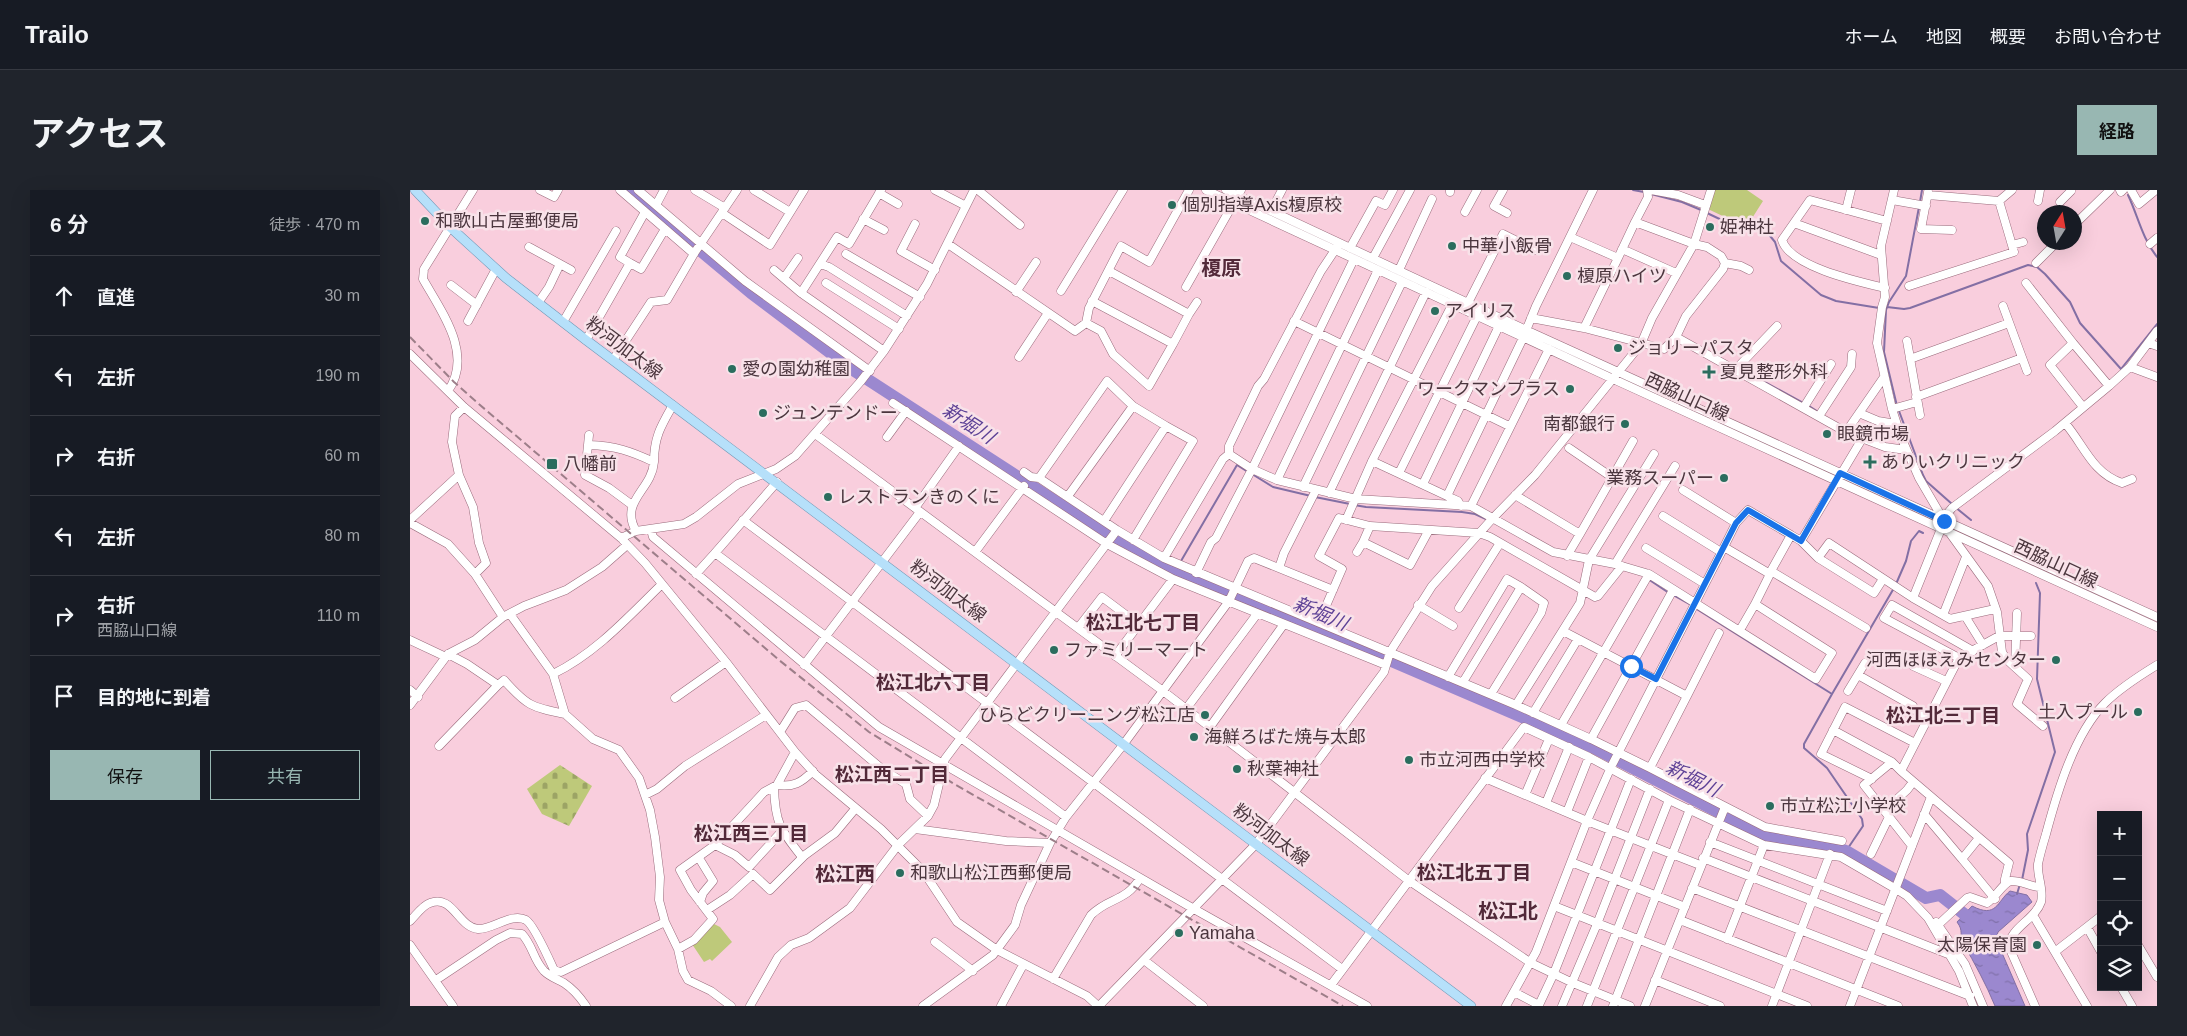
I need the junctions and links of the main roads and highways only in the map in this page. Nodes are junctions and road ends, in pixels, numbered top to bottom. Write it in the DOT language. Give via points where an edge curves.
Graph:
graph roads {
  1 [pos="415,190"];
  2 [pos="1471,1006"];
  1 -- 2 [label="main road, 粉河加太線" via="496,269 562,322"];
}
